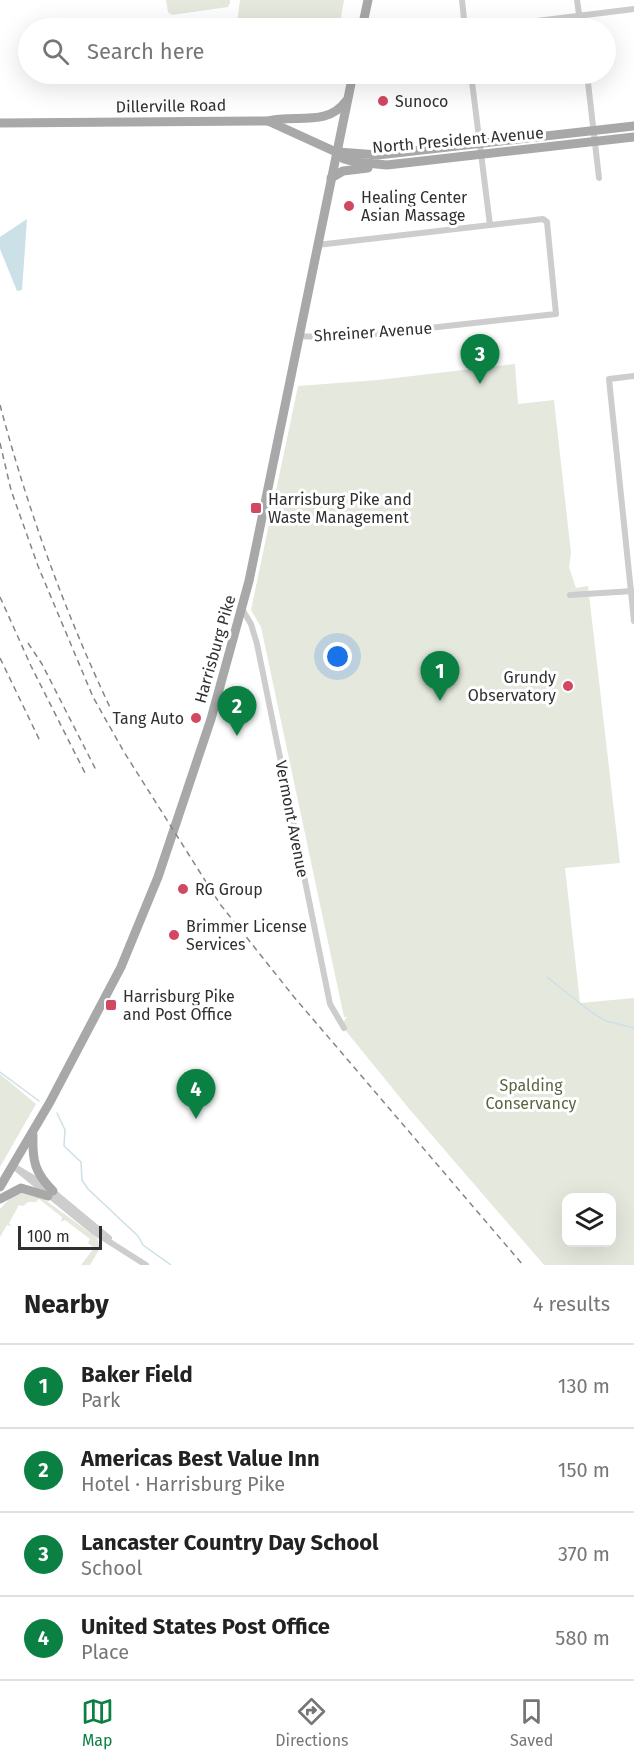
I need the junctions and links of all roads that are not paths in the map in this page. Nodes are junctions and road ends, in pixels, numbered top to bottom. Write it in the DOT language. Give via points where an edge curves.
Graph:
graph roads {
  1 [pos="368,0"];
  2 [pos="462,0"];
  3 [pos="577,0"];
  4 [pos="634,9"];
  5 [pos="579,16"];
  6 [pos="364,18"];
  7 [pos="464,18"];
  8 [pos="563,18"];
  9 [pos="351,84"];
  10 [pos="472,84"];
  11 [pos="588,84"];
  12 [pos="347,100"];
  13 [pos="268,121"];
  14 [pos="5,123"];
  15 [pos="634,126"];
  16 [pos="594,131"];
  17 [pos="634,137"];
  18 [pos="593,142"];
  19 [pos="480,144"];
  20 [pos="336,152"];
  21 [pos="481,155"];
  22 [pos="387,165"];
  23 [pos="331,178"];
  24 [pos="599,178"];
  25 [pos="490,225"];
  26 [pos="317,244"];
  27 [pos="298,336"];
  28 [pos="634,376"];
  29 [pos="632,590"];
  30 [pos="570,595"];
  31 [pos="242,609"];
  32 [pos="634,621"];
  33 [pos="344,1028"];
  34 [pos="34,1132"];
  35 [pos="13,1166"];
  36 [pos="0,1187"];
  37 [pos="51,1194"];
  38 [pos="0,1199"];
  39 [pos="146,1265"];
  1 -- 6 [label="main road"];
  2 -- 7 [label="street"];
  3 -- 5 [label="street"];
  4 -- 5 [label="street"];
  5 -- 8 [label="street"];
  9 -- 12 [label="main road, Harrisburg Pike"];
  10 -- 19 [label="street"];
  11 -- 16 [label="street"];
  12 -- 13 [label="main road" via="328,116"];
  12 -- 20 [label="main road, Harrisburg Pike"];
  13 -- 14 [label="main road, Dillerville Road"];
  13 -- 20 [label="main road, Dillerville Road"];
  15 -- 16 [label="main road, North President Avenue"];
  16 -- 18 [label="street"];
  16 -- 19 [label="main road, North President Avenue"];
  17 -- 18 [label="main road, North President Avenue"];
  18 -- 21 [label="main road, North President Avenue"];
  18 -- 24 [label="street"];
  19 -- 20 [label="main road, North President Avenue" via="370,156"];
  19 -- 21 [label="street"];
  20 -- 22 [label="main road, North President Avenue" via="355,162"];
  20 -- 23 [label="main road, Harrisburg Pike"];
  21 -- 22 [label="main road, North President Avenue"];
  21 -- 25 [label="street"];
  22 -- 23 [label="main road" via="343,171"];
  23 -- 26 [label="main road, Harrisburg Pike"];
  25 -- 26 [label="street"];
  25 -- 27 [label="street, Shreiner Avenue" via="546,220 556,314 339,338"];
  26 -- 27 [label="main road, Harrisburg Pike"];
  27 -- 31 [label="main road, Harrisburg Pike"];
  28 -- 29 [label="street" via="609,379"];
  29 -- 30 [label="street"];
  29 -- 32 [label="street"];
  31 -- 33 [label="street, Vermont Avenue" via="257,644 330,1004"];
  31 -- 34 [label="main road, Harrisburg Pike" via="211,719 143,917 105,999"];
  34 -- 35 [label="main road, Harrisburg Pike"];
  34 -- 37 [label="main road" via="32,1152 36,1171"];
  35 -- 36 [label="main road, Harrisburg Pike"];
  35 -- 37 [label="street"];
  37 -- 38 [label="main road" via="21,1188"];
  37 -- 39 [label="street" via="94,1232"];
}
